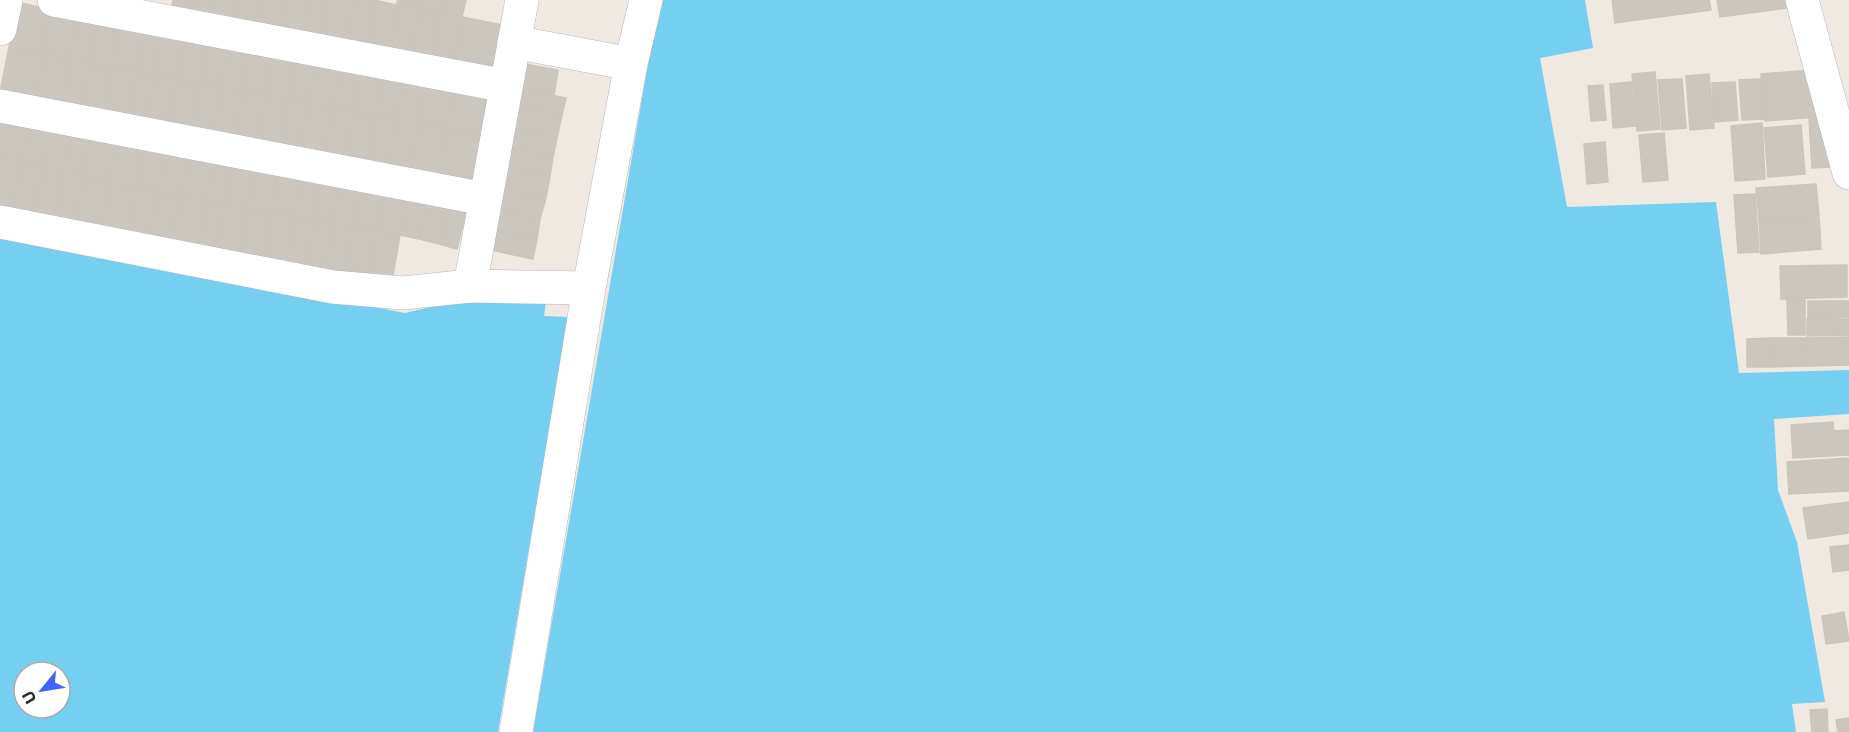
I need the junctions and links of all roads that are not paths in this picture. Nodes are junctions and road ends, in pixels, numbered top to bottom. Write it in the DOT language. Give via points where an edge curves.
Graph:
graph roads {
  1 [pos="6,0"];
  2 [pos="54,0"];
  3 [pos="522,0"];
  4 [pos="646,0"];
  5 [pos="1802,0"];
  6 [pos="0,30"];
  7 [pos="514,42"];
  8 [pos="631,64"];
  9 [pos="506,86"];
  10 [pos="0,106"];
  11 [pos="1849,173"];
  12 [pos="485,199"];
  13 [pos="0,222"];
  14 [pos="470,286"];
  15 [pos="589,288"];
  16 [pos="516,732"];
  1 -- 6 [label="street"];
  2 -- 9 [label="street"];
  3 -- 7 [label="street"];
  4 -- 8 [label="street"];
  5 -- 11 [label="street"];
  7 -- 8 [label="street"];
  7 -- 9 [label="street"];
  8 -- 15 [label="street"];
  9 -- 12 [label="street"];
  10 -- 12 [label="street"];
  12 -- 14 [label="street"];
  13 -- 14 [label="street" via="333,287 403,293"];
  14 -- 15 [label="street"];
  15 -- 16 [label="street"];
}
